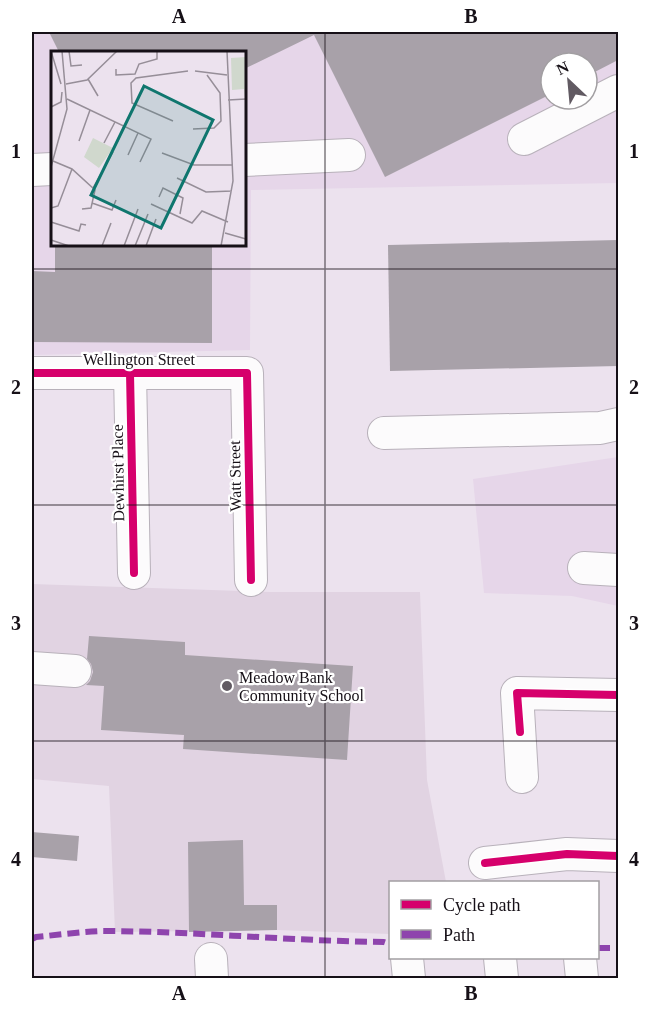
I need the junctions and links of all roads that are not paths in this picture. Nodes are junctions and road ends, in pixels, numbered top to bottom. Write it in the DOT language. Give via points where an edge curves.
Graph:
graph roads {
  1 [pos="618,91"];
  2 [pos="524,139"];
  3 [pos="349,155"];
  4 [pos="246,160"];
  5 [pos="51,169"];
  6 [pos="32,170"];
  7 [pos="32,373"];
  8 [pos="130,373"];
  9 [pos="247,373"];
  10 [pos="618,424"];
  11 [pos="384,434"];
  12 [pos="584,568"];
  13 [pos="618,570"];
  14 [pos="134,573"];
  15 [pos="250,580"];
  16 [pos="32,668"];
  17 [pos="75,671"];
  18 [pos="618,694"];
  19 [pos="522,777"];
  20 [pos="618,856"];
  21 [pos="485,863"];
  22 [pos="407,959"];
  23 [pos="500,959"];
  24 [pos="580,959"];
  25 [pos="409,978"];
  26 [pos="501,978"];
  27 [pos="582,978"];
  1 -- 2 [label="street"];
  3 -- 4 [label="street"];
  5 -- 6 [label="street"];
  7 -- 8 [label="street, Wellington Street"];
  8 -- 9 [label="street, Wellington Street"];
  8 -- 14 [label="street, Dewhirst Place"];
  9 -- 15 [label="street, Watt Street"];
  10 -- 11 [label="street" via="600,428"];
  12 -- 13 [label="street"];
  16 -- 17 [label="street"];
  18 -- 19 [label="street" via="517,693"];
  20 -- 21 [label="street" via="567,854"];
  22 -- 25 [label="street"];
  23 -- 26 [label="street"];
  24 -- 27 [label="street"];
}
